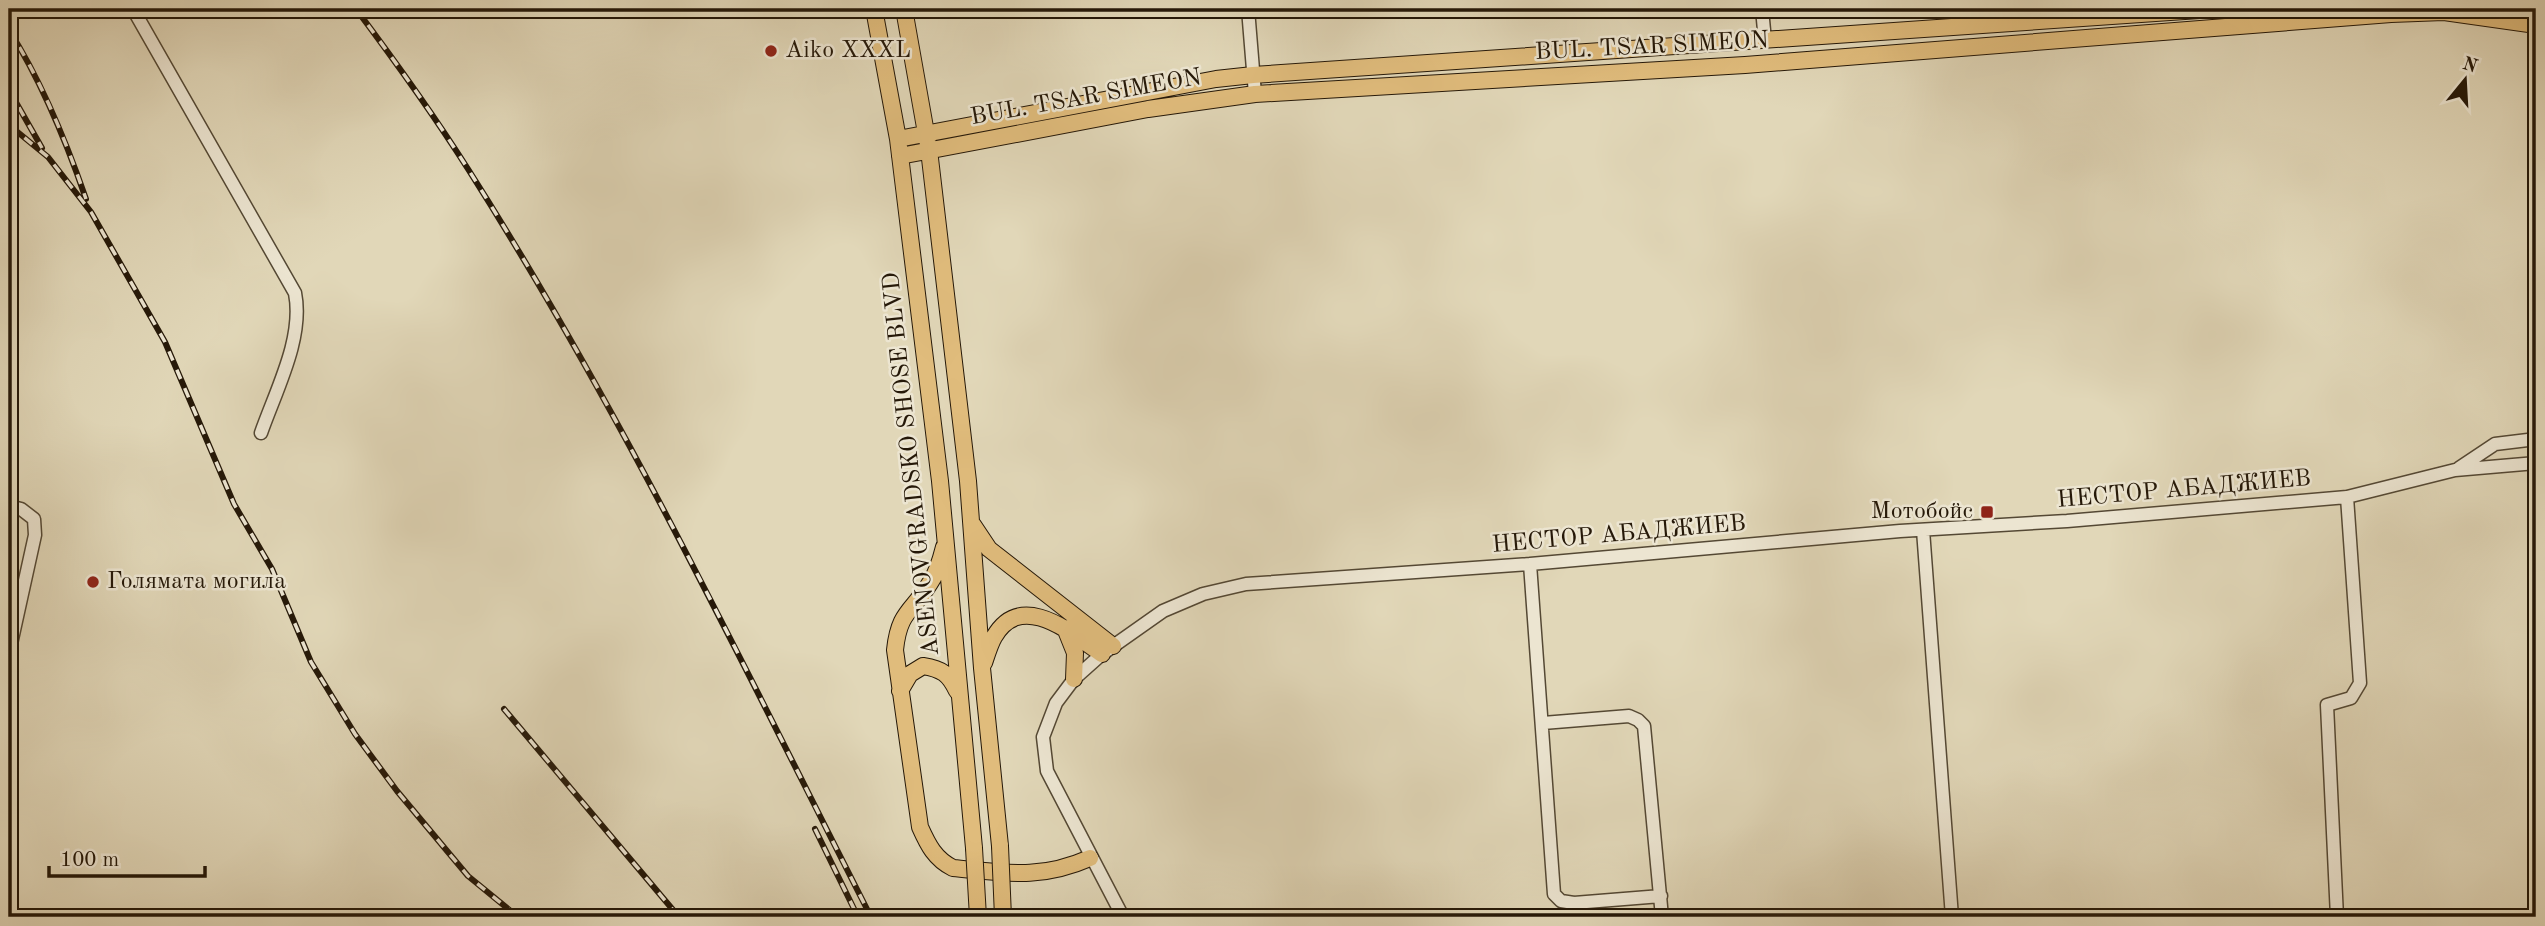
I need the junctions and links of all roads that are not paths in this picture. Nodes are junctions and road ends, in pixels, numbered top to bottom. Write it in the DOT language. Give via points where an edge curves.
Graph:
graph roads {
  1 [pos="133,9"];
  2 [pos="874,9"];
  3 [pos="904,9"];
  4 [pos="1248,9"];
  5 [pos="1762,9"];
  6 [pos="2214,9"];
  7 [pos="2186,10"];
  8 [pos="2536,25"];
  9 [pos="2188,30"];
  10 [pos="1765,41"];
  11 [pos="1253,75"];
  12 [pos="1255,93"];
  13 [pos="926,133"];
  14 [pos="898,139"];
  15 [pos="929,150"];
  16 [pos="900,156"];
  17 [pos="261,433"];
  18 [pos="2536,439"];
  19 [pos="2536,463"];
  20 [pos="2455,470"];
  21 [pos="2347,497"];
  22 [pos="9,506"];
  23 [pos="971,522"];
  24 [pos="1923,530"];
  25 [pos="946,538"];
  26 [pos="1530,564"];
  27 [pos="1065,628"];
  28 [pos="1108,650"];
  29 [pos="9,653"];
  30 [pos="982,668"];
  31 [pos="1074,679"];
  32 [pos="900,691"];
  33 [pos="960,697"];
  34 [pos="1543,723"];
  35 [pos="1090,858"];
  36 [pos="1661,896"];
  37 [pos="2337,916"];
  38 [pos="978,917"];
  39 [pos="1003,917"];
  40 [pos="1122,917"];
  41 [pos="1662,917"];
  42 [pos="1952,917"];
  43 [pos="2313,917"];
  1 -- 17 [label="street" via="295,293 299,311 296,332"];
  2 -- 14 [label="main road, ASENOVGRADSKO SHOSE BLVD"];
  3 -- 13 [label="main road, ASENOVGRADSKO SHOSE BLVD"];
  4 -- 11 [label="street"];
  5 -- 10 [label="street"];
  6 -- 7 [label="main road, BUL. TSAR SIMEON"];
  7 -- 9 [label="street"];
  7 -- 10 [label="main road, BUL. TSAR SIMEON"];
  8 -- 9 [label="main road, BUL. TSAR SIMEON" via="2444,12"];
  9 -- 12 [label="main road, BUL. TSAR SIMEON" via="1745,65"];
  10 -- 11 [label="main road, BUL. TSAR SIMEON"];
  11 -- 12 [label="street"];
  11 -- 13 [label="main road, BUL. TSAR SIMEON"];
  12 -- 15 [label="main road, BUL. TSAR SIMEON"];
  13 -- 14 [label="main road, BUL. TSAR SIMEON"];
  13 -- 15 [label="main road, ASENOVGRADSKO SHOSE BLVD"];
  14 -- 16 [label="main road, ASENOVGRADSKO SHOSE BLVD"];
  15 -- 16 [label="main road, BUL. TSAR SIMEON"];
  15 -- 23 [label="main road, ASENOVGRADSKO SHOSE BLVD"];
  16 -- 25 [label="main road, ASENOVGRADSKO SHOSE BLVD"];
  18 -- 20 [label="street, НЕСТОР АБАДЖИЕВ" via="2495,444"];
  19 -- 20 [label="street, НЕСТОР АБАДЖИЕВ"];
  20 -- 21 [label="street, НЕСТОР АБАДЖИЕВ"];
  21 -- 24 [label="street, НЕСТОР АБАДЖИЕВ"];
  21 -- 37 [label="street" via="2360,683 2351,698 2327,705"];
  22 -- 29 [label="street" via="34,519 35,535"];
  23 -- 28 [label="main road" via="989,549"];
  23 -- 30 [label="main road, ASENOVGRADSKO SHOSE BLVD"];
  24 -- 26 [label="street, НЕСТОР АБАДЖИЕВ"];
  24 -- 42 [label="street"];
  25 -- 32 [label="main road" via="931,582 897,628"];
  25 -- 33 [label="main road, ASENOVGRADSKO SHOSE BLVD"];
  26 -- 28 [label="street, НЕСТОР АБАДЖИЕВ" via="1246,584 1203,594 1163,611"];
  26 -- 34 [label="street"];
  27 -- 28 [label="main road"];
  27 -- 30 [label="main road" via="1028,615 1011,618 995,636"];
  27 -- 31 [label="main road" via="1075,653"];
  28 -- 31 [label="street, НЕСТОР АБАДЖИЕВ"];
  30 -- 39 [label="main road, ASENOVGRADSKO SHOSE BLVD, bridge"];
  31 -- 35 [label="street, НЕСТОР АБАДЖИЕВ" via="1056,703 1043,737 1047,771"];
  32 -- 33 [label="main road" via="910,674 923,666 950,676"];
  32 -- 35 [label="main road" via="920,827 943,863 1027,875"];
  33 -- 38 [label="main road, ASENOVGRADSKO SHOSE BLVD, bridge"];
  34 -- 36 [label="street" via="1629,716 1644,726"];
  34 -- 36 [label="street" via="1554,894 1561,901 1574,903"];
  35 -- 40 [label="street, НЕСТОР АБАДЖИЕВ"];
  36 -- 41 [label="street"];
  37 -- 43 [label="street"];
}
